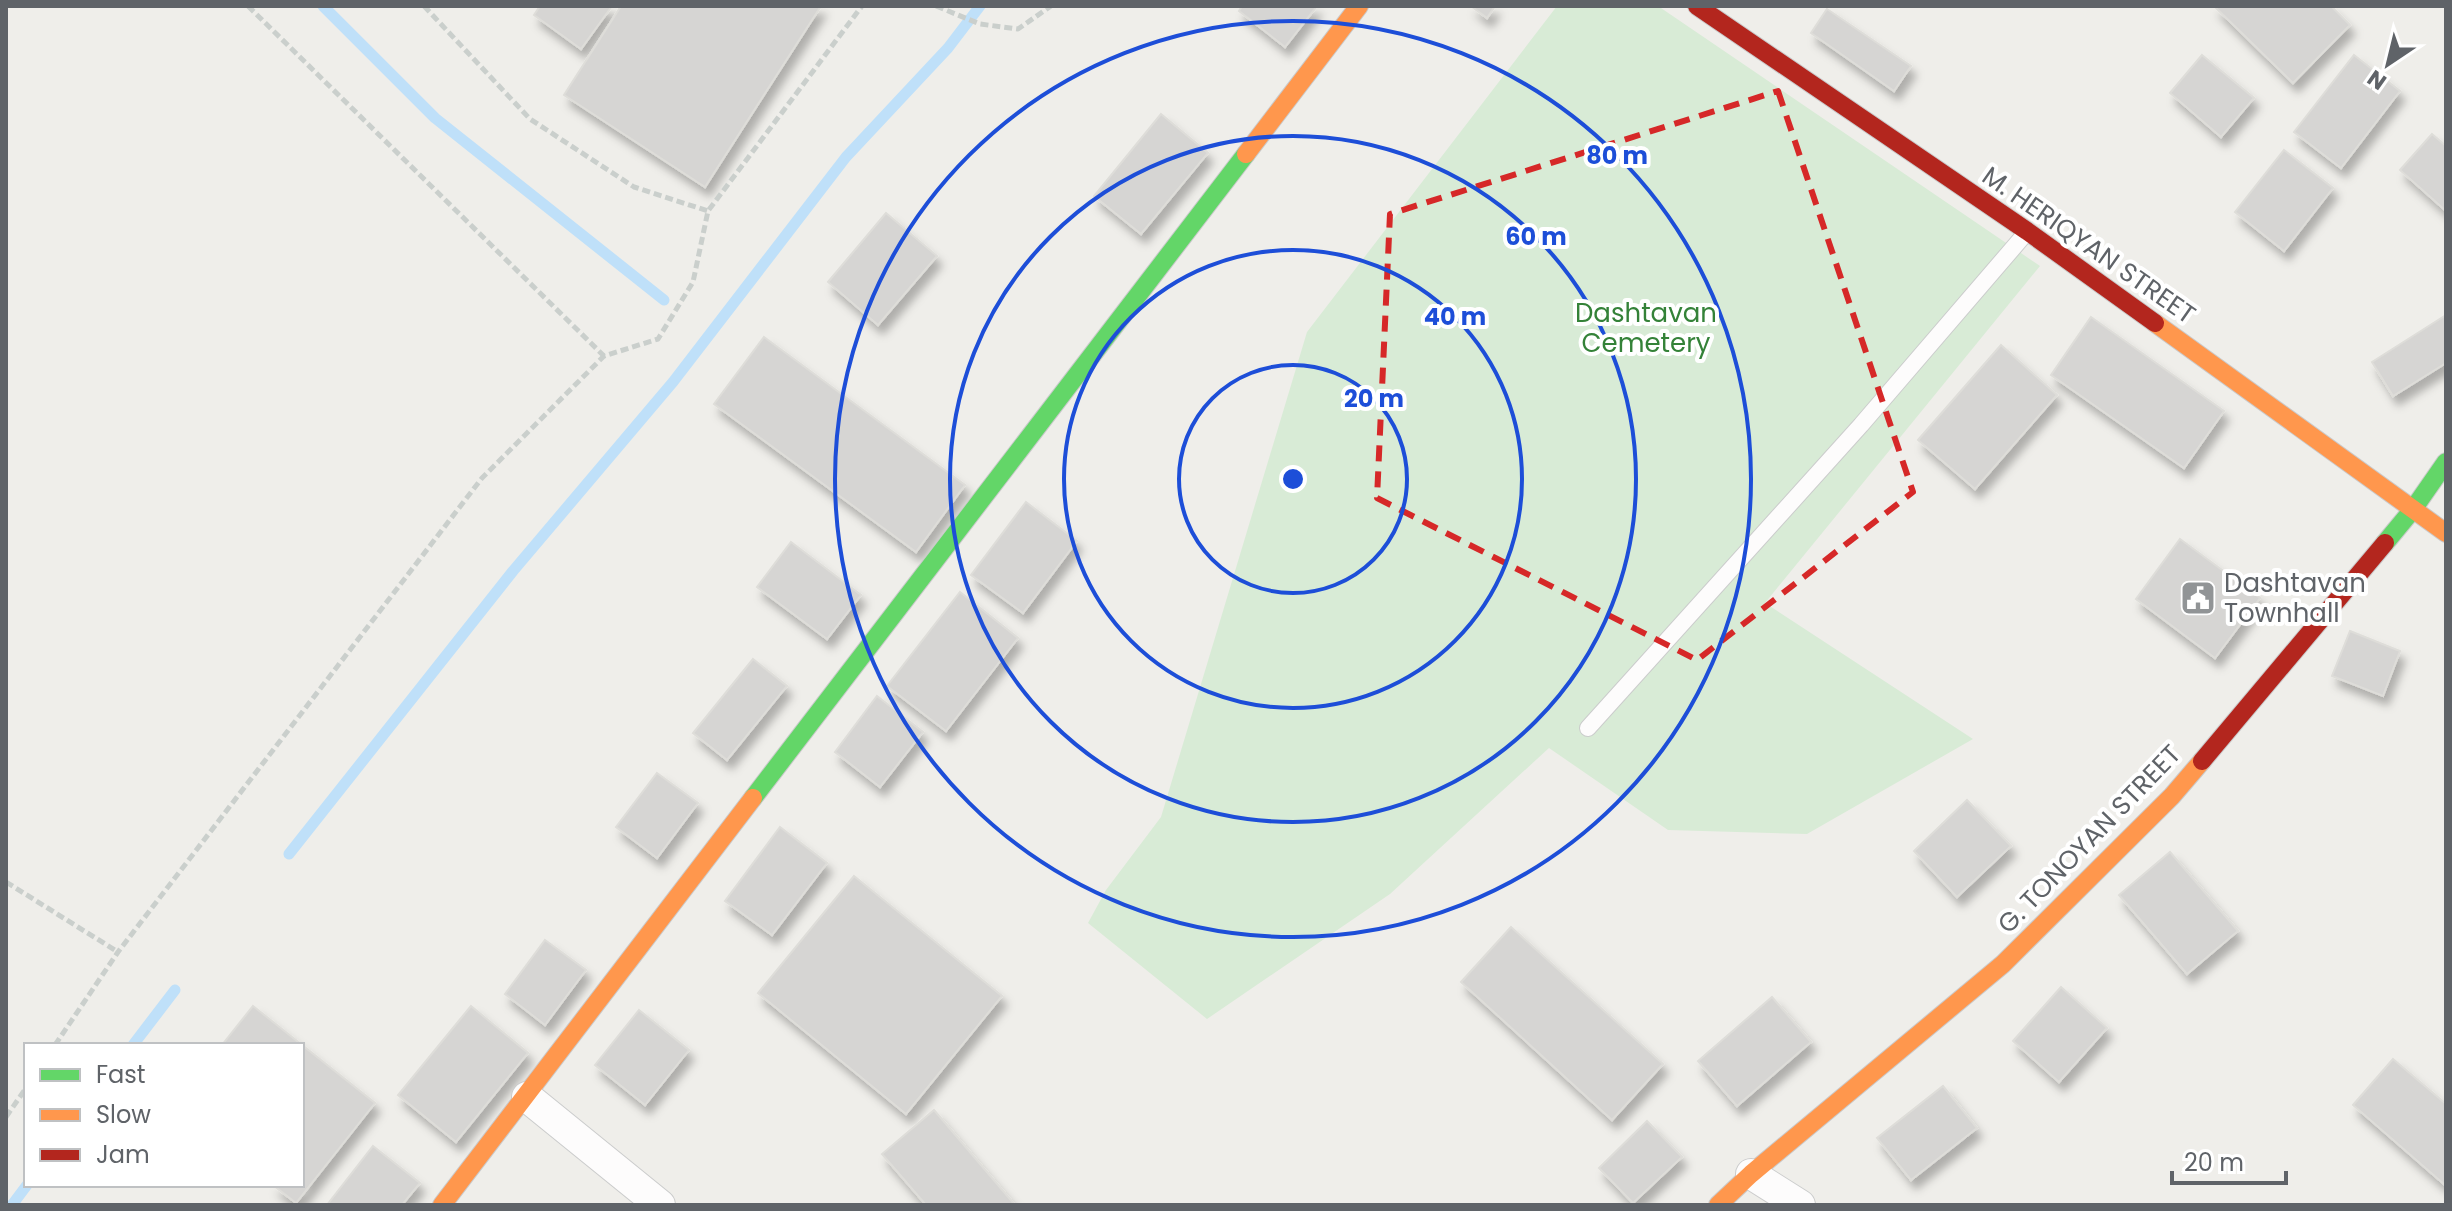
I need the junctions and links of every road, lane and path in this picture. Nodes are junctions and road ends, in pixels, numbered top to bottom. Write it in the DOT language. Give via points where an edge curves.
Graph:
graph roads {
  1 [pos="248,6"];
  2 [pos="424,6"];
  3 [pos="862,6"];
  4 [pos="936,6"];
  5 [pos="1051,6"];
  6 [pos="1359,6"];
  7 [pos="1697,6"];
  8 [pos="708,211"];
  9 [pos="2027,231"];
  10 [pos="604,356"];
  11 [pos="2446,462"];
  12 [pos="2414,508"];
  13 [pos="2446,533"];
  14 [pos="1588,728"];
  15 [pos="6,882"];
  16 [pos="118,952"];
  17 [pos="56,1043"];
  18 [pos="24,1091"];
  19 [pos="527,1097"];
  20 [pos="6,1117"];
  21 [pos="1751,1174"];
  22 [pos="442,1205"];
  23 [pos="660,1205"];
  24 [pos="1718,1205"];
  25 [pos="1800,1205"];
  1 -- 10 [label="path"];
  2 -- 8 [label="path" via="530,119 634,187"];
  3 -- 8 [label="path"];
  4 -- 5 [label="path" via="980,24 1018,29"];
  6 -- 19 [label="street"];
  7 -- 9 [label="street, M. HERIQYAN STREET"];
  8 -- 10 [label="path" via="693,282 658,339"];
  9 -- 12 [label="street, M. HERIQYAN STREET"];
  9 -- 14 [label="lane" via="1861,425"];
  10 -- 16 [label="path" via="482,478"];
  11 -- 12 [label="street, G. TONOYAN STREET"];
  12 -- 13 [label="street, M. HERIQYAN STREET"];
  12 -- 21 [label="street, G. TONOYAN STREET" via="2172,796 2003,964"];
  15 -- 16 [label="path"];
  16 -- 17 [label="path"];
  18 -- 20 [label="path"];
  19 -- 22 [label="street"];
  19 -- 23 [label="street"];
  21 -- 24 [label="street, G. TONOYAN STREET"];
  21 -- 25 [label="street"];
}
